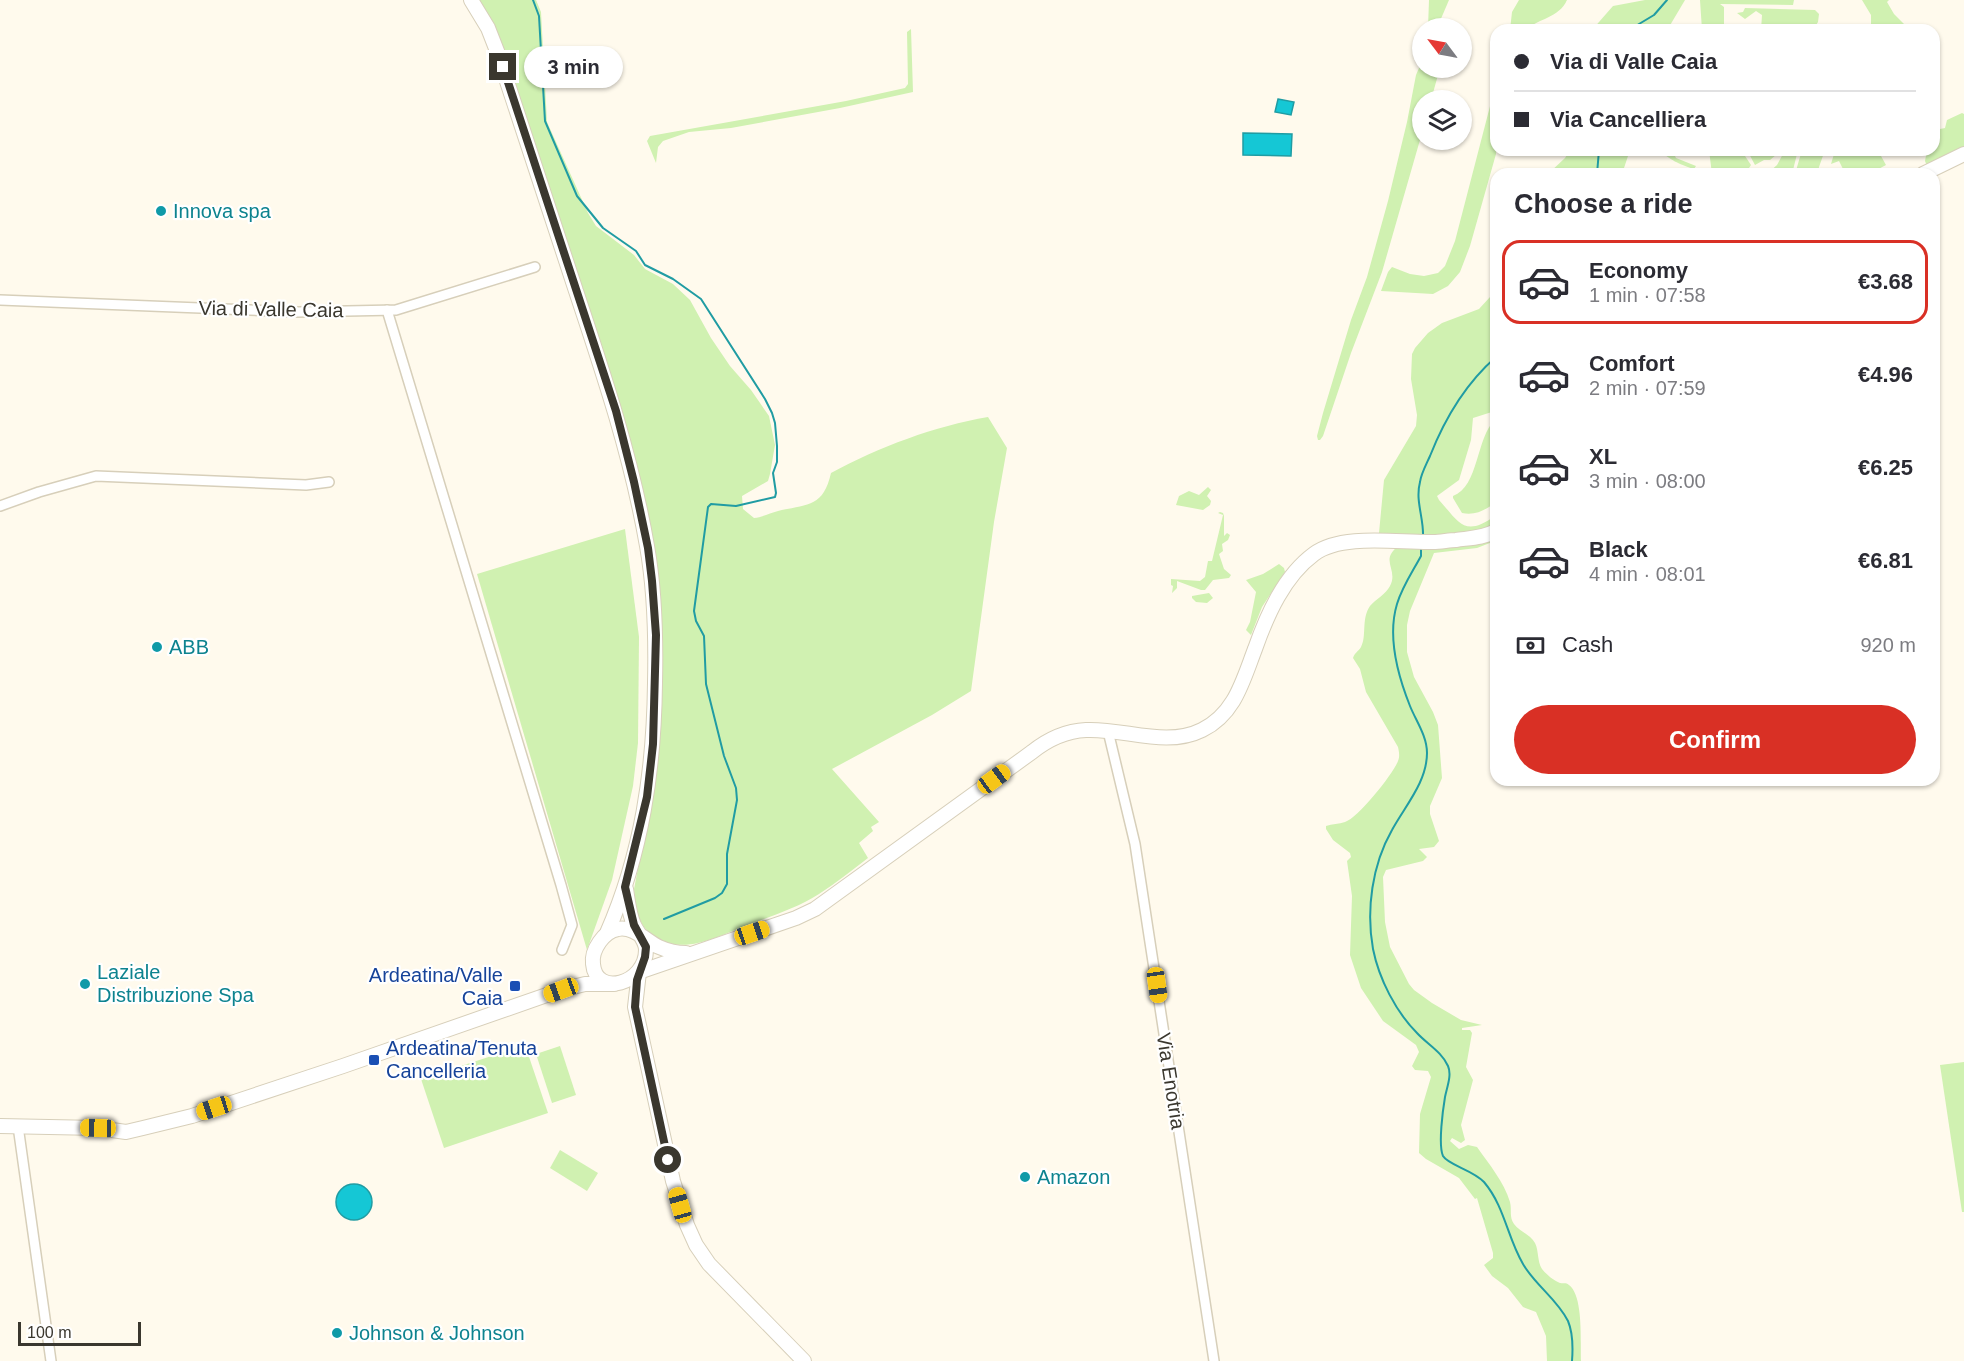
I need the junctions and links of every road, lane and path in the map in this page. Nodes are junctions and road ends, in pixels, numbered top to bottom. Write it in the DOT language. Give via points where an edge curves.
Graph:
graph roads {
  1 [pos="471,0"];
  2 [pos="1964,154"];
  3 [pos="1935,168"];
  4 [pos="535,267"];
  5 [pos="0,300"];
  6 [pos="387,310"];
  7 [pos="329,482"];
  8 [pos="0,506"];
  9 [pos="1490,533"];
  10 [pos="1108,731"];
  11 [pos="625,887"];
  12 [pos="607,933"];
  13 [pos="640,935"];
  14 [pos="562,950"];
  15 [pos="692,953"];
  16 [pos="592,960"];
  17 [pos="639,972"];
  18 [pos="614,984"];
  19 [pos="561,990"];
  20 [pos="635,1007"];
  21 [pos="0,1126"];
  22 [pos="18,1126"];
  23 [pos="51,1361"];
  24 [pos="804,1361"];
  25 [pos="1214,1361"];
  1 -- 11 [label="main road" via="497,51 616,411 648,548 656,635 653,744 647,797"];
  2 -- 3 [label="main road"];
  4 -- 6 [label="street, Via di Valle Caia"];
  5 -- 6 [label="street, Via di Valle Caia" via="298,312"];
  6 -- 14 [label="street" via="572,925"];
  7 -- 8 [label="street" via="306,485 96,476"];
  9 -- 10 [label="main road" via="1434,542 1334,543 1323,548 1287,582 1271,611 1238,694 1222,716 1209,727 1172,737"];
  10 -- 15 [label="main road" via="1080,731 1048,741 815,909"];
  10 -- 25 [label="street, Via Enotria" via="1135,844"];
  11 -- 12 [label="main road"];
  11 -- 13 [label="main road"];
  12 -- 13 [label="main road" via="626,929"];
  12 -- 16 [label="main road"];
  13 -- 15 [label="main road" via="663,949"];
  13 -- 17 [label="main road" via="646,951"];
  15 -- 17 [label="main road"];
  16 -- 18 [label="main road" via="597,975"];
  16 -- 19 [label="main road" via="580,978"];
  17 -- 18 [label="main road" via="628,981"];
  17 -- 20 [label="main road"];
  18 -- 19 [label="main road" via="585,984"];
  18 -- 20 [label="main road"];
  19 -- 22 [label="main road" via="153,1126 126,1132"];
  20 -- 24 [label="main road" via="673,1181 696,1245 709,1264"];
  21 -- 22 [label="main road"];
  22 -- 23 [label="street"];
}
